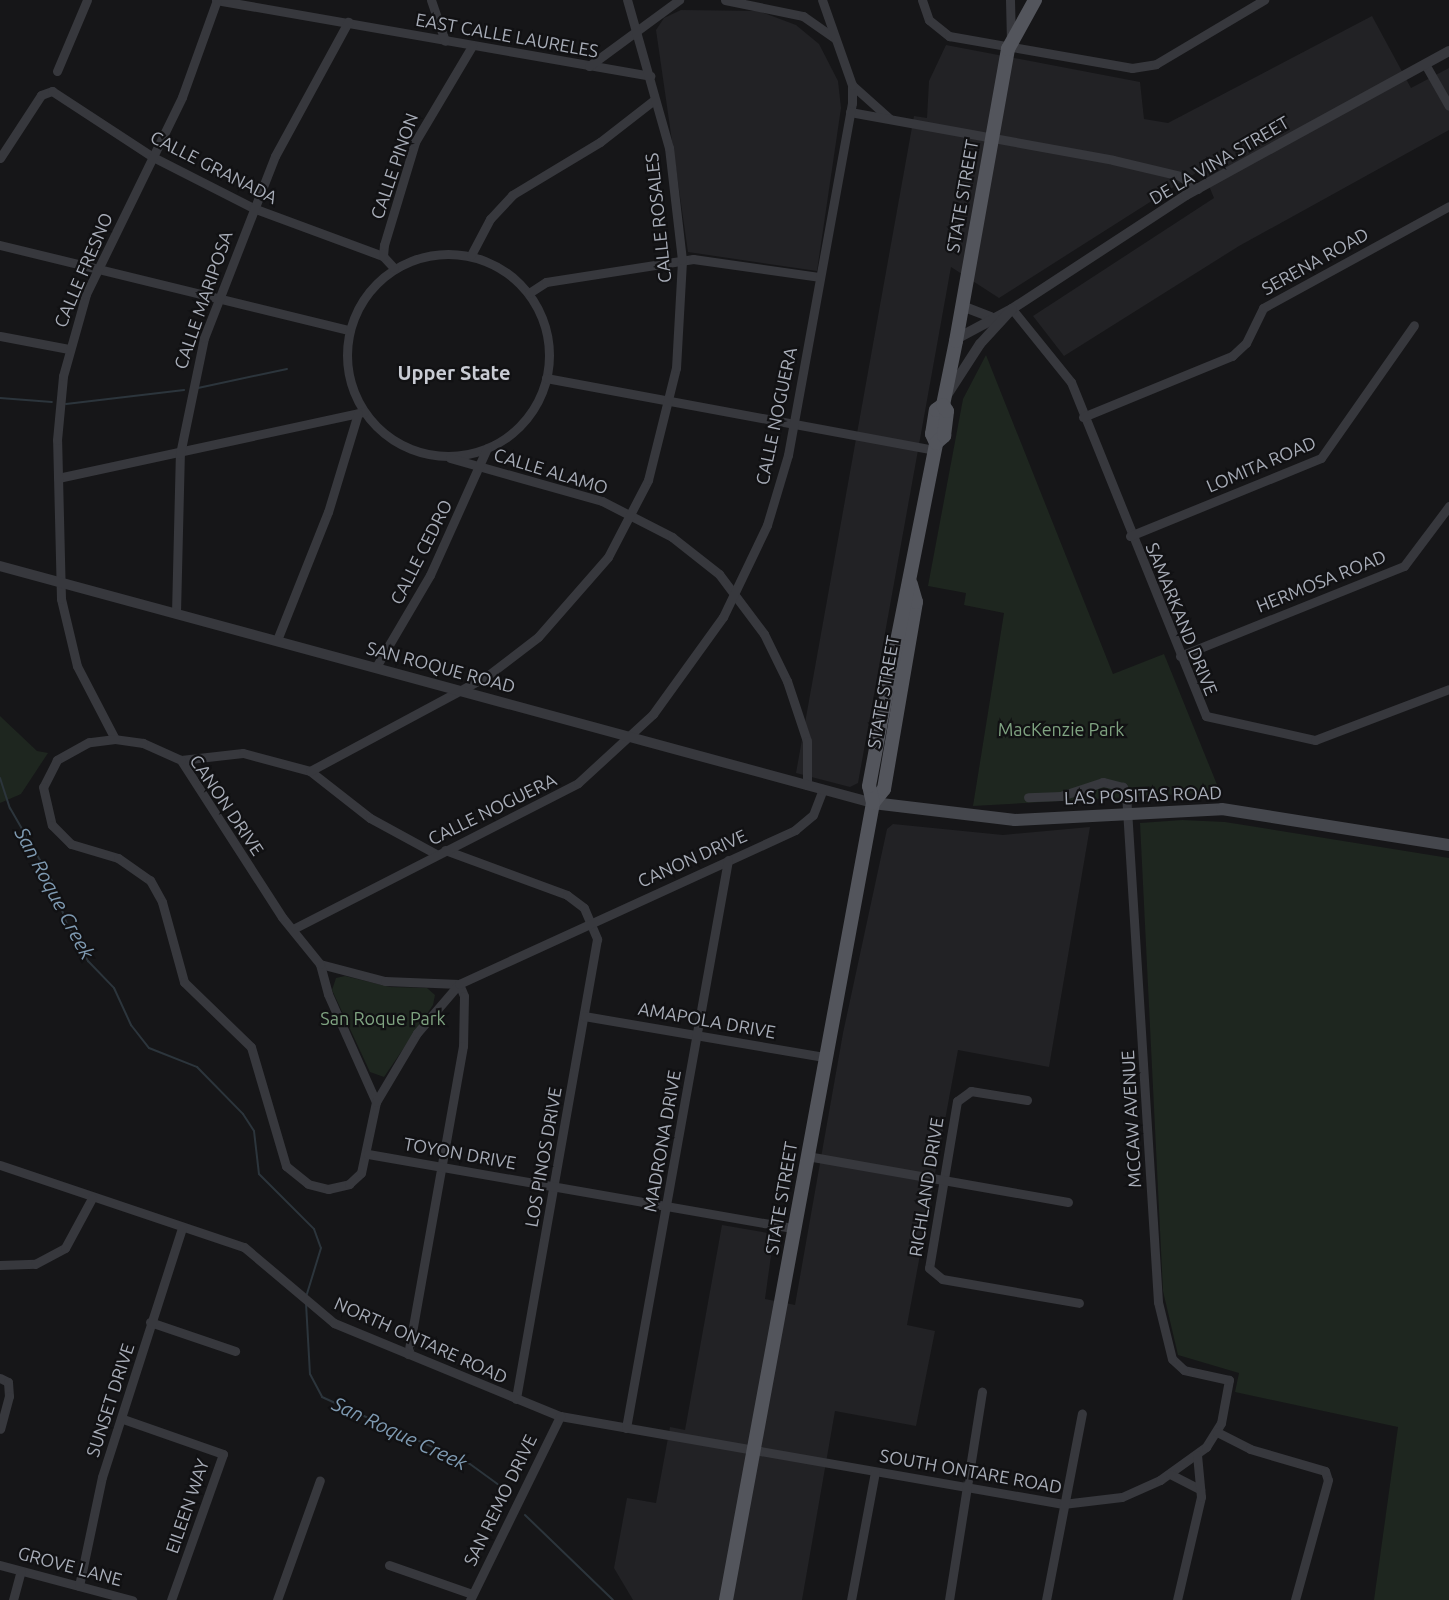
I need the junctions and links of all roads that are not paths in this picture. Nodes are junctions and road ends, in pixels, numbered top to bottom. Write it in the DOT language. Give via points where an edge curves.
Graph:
graph roads {
  1 [pos="87,0"];
  2 [pos="216,0"];
  3 [pos="431,0"];
  4 [pos="627,0"];
  5 [pos="679,0"];
  6 [pos="725,0"];
  7 [pos="822,0"];
  8 [pos="922,0"];
  9 [pos="1010,0"];
  10 [pos="1035,0"];
  11 [pos="1264,0"];
  12 [pos="348,22"];
  13 [pos="640,31"];
  14 [pos="835,38"];
  15 [pos="445,41"];
  16 [pos="1010,45"];
  17 [pos="472,46"];
  18 [pos="1449,51"];
  19 [pos="1425,63"];
  20 [pos="589,66"];
  21 [pos="57,71"];
  22 [pos="650,76"];
  23 [pos="852,85"];
  24 [pos="654,100"];
  25 [pos="1449,106"];
  26 [pos="850,112"];
  27 [pos="892,120"];
  28 [pos="990,139"];
  29 [pos="153,157"];
  30 [pos="0,158"];
  31 [pos="1198,189"];
  32 [pos="1449,206"];
  33 [pos="253,208"];
  34 [pos="0,245"];
  35 [pos="471,255"];
  36 [pos="383,256"];
  37 [pos="682,260"];
  38 [pos="394,268"];
  39 [pos="97,271"];
  40 [pos="819,278"];
  41 [pos="529,293"];
  42 [pos="218,297"];
  43 [pos="962,306"];
  44 [pos="1012,309"];
  45 [pos="991,317"];
  46 [pos="1414,325"];
  47 [pos="350,330"];
  48 [pos="0,336"];
  49 [pos="956,339"];
  50 [pos="69,349"];
  51 [pos="546,378"];
  52 [pos="670,402"];
  53 [pos="943,403"];
  54 [pos="361,412"];
  55 [pos="1083,417"];
  56 [pos="794,425"];
  57 [pos="936,446"];
  58 [pos="487,448"];
  59 [pos="180,454"];
  60 [pos="445,456"];
  61 [pos="479,467"];
  62 [pos="58,478"];
  63 [pos="1449,506"];
  64 [pos="632,516"];
  65 [pos="1130,536"];
  66 [pos="0,566"];
  67 [pos="60,581"];
  68 [pos="734,595"];
  69 [pos="176,612"];
  70 [pos="277,640"];
  71 [pos="1180,656"];
  72 [pos="376,667"];
  73 [pos="462,690"];
  74 [pos="1449,690"];
  75 [pos="630,738"];
  76 [pos="115,739"];
  77 [pos="181,760"];
  78 [pos="310,771"];
  79 [pos="807,785"];
  80 [pos="823,789"];
  81 [pos="1028,797"];
  82 [pos="873,803"];
  83 [pos="1130,813"];
  84 [pos="1449,845"];
  85 [pos="440,852"];
  86 [pos="728,860"];
  87 [pos="591,922"];
  88 [pos="293,929"];
  89 [pos="321,964"];
  90 [pos="459,984"];
  91 [pos="584,1016"];
  92 [pos="697,1036"];
  93 [pos="823,1057"];
  94 [pos="1027,1100"];
  95 [pos="376,1102"];
  96 [pos="368,1154"];
  97 [pos="807,1156"];
  98 [pos="0,1165"];
  99 [pos="441,1166"];
  100 [pos="943,1180"];
  101 [pos="555,1187"];
  102 [pos="92,1198"];
  103 [pos="1068,1202"];
  104 [pos="667,1207"];
  105 [pos="182,1228"];
  106 [pos="794,1228"];
  107 [pos="0,1265"];
  108 [pos="1079,1303"];
  109 [pos="150,1322"];
  110 [pos="236,1351"];
  111 [pos="408,1354"];
  112 [pos="0,1378"];
  113 [pos="1229,1380"];
  114 [pos="982,1392"];
  115 [pos="516,1399"];
  116 [pos="1082,1413"];
  117 [pos="560,1416"];
  118 [pos="123,1419"];
  119 [pos="626,1428"];
  120 [pos="0,1429"];
  121 [pos="1217,1432"];
  122 [pos="754,1449"];
  123 [pos="1197,1455"];
  124 [pos="874,1472"];
  125 [pos="1170,1474"];
  126 [pos="320,1480"];
  127 [pos="969,1488"];
  128 [pos="1200,1489"];
  129 [pos="1063,1504"];
  130 [pos="0,1565"];
  131 [pos="389,1565"];
  132 [pos="21,1571"];
  133 [pos="79,1586"];
  134 [pos="471,1597"];
  135 [pos="114,1598"];
  136 [pos="13,1600"];
  137 [pos="132,1600"];
  138 [pos="171,1600"];
  139 [pos="277,1600"];
  140 [pos="726,1600"];
  141 [pos="851,1600"];
  142 [pos="949,1600"];
  143 [pos="1046,1600"];
  144 [pos="1178,1600"];
  145 [pos="1295,1600"];
  1 -- 21 [label="street"];
  2 -- 12 [label="street, EAST CALLE LAURELES"];
  2 -- 29 [label="street, CALLE FRESNO" via="196,64"];
  3 -- 15 [label="street"];
  4 -- 13 [label="street, CALLE ROSALES"];
  5 -- 13 [label="street" via="650,17"];
  6 -- 14 [label="street" via="803,16"];
  7 -- 14 [label="street, CALLE NOGUERA"];
  8 -- 16 [label="street" via="941,31"];
  9 -- 16 [label="street"];
  10 -- 16 [label="main road, STATE STREET"];
  11 -- 16 [label="street" via="1142,68"];
  12 -- 15 [label="street, EAST CALLE LAURELES"];
  12 -- 33 [label="street, CALLE MARIPOSA" via="291,122"];
  13 -- 20 [label="street"];
  13 -- 22 [label="street, CALLE ROSALES"];
  14 -- 23 [label="street, CALLE NOGUERA"];
  15 -- 17 [label="street, EAST CALLE LAURELES"];
  16 -- 28 [label="main road, STATE STREET"];
  17 -- 20 [label="street, EAST CALLE LAURELES"];
  17 -- 36 [label="street, CALLE PINON" via="415,142"];
  18 -- 19 [label="street, DE LA VINA STREET"];
  19 -- 25 [label="street"];
  19 -- 31 [label="street, DE LA VINA STREET"];
  20 -- 22 [label="street, EAST CALLE LAURELES"];
  22 -- 24 [label="street, CALLE ROSALES"];
  23 -- 26 [label="street, CALLE NOGUERA"];
  23 -- 27 [label="street"];
  24 -- 35 [label="street" via="600,142 512,195 490,219"];
  24 -- 37 [label="street, CALLE ROSALES" via="669,148"];
  26 -- 27 [label="street"];
  26 -- 40 [label="street, CALLE NOGUERA"];
  27 -- 28 [label="street"];
  28 -- 31 [label="street" via="1158,170"];
  28 -- 43 [label="main road, STATE STREET"];
  29 -- 30 [label="street, CALLE GRANADA" via="56,93 41,95"];
  29 -- 33 [label="street, CALLE GRANADA"];
  29 -- 39 [label="street, CALLE FRESNO"];
  31 -- 44 [label="street, DE LA VINA STREET"];
  32 -- 55 [label="street, SERENA ROAD" via="1263,308 1246,343 1232,356"];
  33 -- 36 [label="street, CALLE GRANADA"];
  33 -- 42 [label="street, CALLE MARIPOSA"];
  34 -- 39 [label="street"];
  35 -- 38 [label="street" via="431,254"];
  35 -- 41 [label="street" via="503,269"];
  36 -- 38 [label="street"];
  37 -- 40 [label="street"];
  37 -- 41 [label="street" via="546,282"];
  37 -- 52 [label="street, CALLE ROSALES"];
  38 -- 47 [label="street" via="366,295"];
  39 -- 42 [label="street"];
  39 -- 50 [label="street, CALLE FRESNO"];
  40 -- 56 [label="street, CALLE NOGUERA"];
  41 -- 51 [label="street" via="548,340"];
  42 -- 47 [label="street"];
  42 -- 59 [label="street, CALLE MARIPOSA" via="193,380"];
  43 -- 45 [label="street"];
  43 -- 49 [label="main road, STATE STREET"];
  44 -- 45 [label="street, DE LA VINA STREET"];
  44 -- 53 [label="street, DE LA VINA STREET" via="980,344"];
  44 -- 55 [label="street, SAMARKAND DRIVE" via="1069,379"];
  45 -- 49 [label="street, DE LA VINA STREET"];
  46 -- 65 [label="street, LOMITA ROAD" via="1321,458"];
  47 -- 54 [label="street" via="349,378"];
  48 -- 50 [label="street"];
  49 -- 53 [label="main road, STATE STREET"];
  50 -- 62 [label="street, CALLE FRESNO" via="59,406"];
  51 -- 52 [label="street"];
  51 -- 58 [label="street" via="523,422"];
  52 -- 56 [label="street"];
  52 -- 64 [label="street, CALLE ROSALES"];
  53 -- 57 [label="main road, STATE STREET" via="936,410 932,434"];
  54 -- 59 [label="street"];
  54 -- 60 [label="street" via="393,440"];
  54 -- 70 [label="street" via="328,512"];
  55 -- 65 [label="street, SAMARKAND DRIVE"];
  56 -- 57 [label="street"];
  56 -- 68 [label="street, CALLE NOGUERA" via="766,525"];
  57 -- 82 [label="main road, STATE STREET" via="911,584 916,602 884,789"];
  58 -- 60 [label="street"];
  58 -- 61 [label="street, CALLE CEDRO"];
  59 -- 62 [label="street"];
  59 -- 69 [label="street, CALLE MARIPOSA"];
  60 -- 61 [label="street, CALLE ALAMO"];
  61 -- 64 [label="street, CALLE ALAMO" via="564,489"];
  61 -- 72 [label="street, CALLE CEDRO" via="430,575"];
  62 -- 67 [label="street, CALLE FRESNO"];
  63 -- 71 [label="street, HERMOSA ROAD" via="1404,566"];
  64 -- 68 [label="street, CALLE ALAMO" via="688,547"];
  64 -- 73 [label="street, CALLE ROSALES" via="592,580 554,622"];
  65 -- 71 [label="street, SAMARKAND DRIVE"];
  66 -- 67 [label="street, SAN ROQUE ROAD"];
  67 -- 69 [label="street, SAN ROQUE ROAD"];
  67 -- 76 [label="street, CALLE FRESNO" via="77,666"];
  68 -- 75 [label="street, CALLE NOGUERA" via="691,667"];
  68 -- 79 [label="street, CALLE ALAMO" via="775,654 795,702 807,741"];
  69 -- 70 [label="street, SAN ROQUE ROAD"];
  70 -- 72 [label="street, SAN ROQUE ROAD"];
  71 -- 74 [label="street, SAMARKAND DRIVE" via="1210,719 1306,739 1324,738"];
  72 -- 73 [label="street, SAN ROQUE ROAD"];
  73 -- 75 [label="street, SAN ROQUE ROAD"];
  73 -- 78 [label="street, CALLE ROSALES"];
  75 -- 79 [label="street, SAN ROQUE ROAD"];
  75 -- 85 [label="street, CALLE NOGUERA" via="556,797"];
  76 -- 77 [label="street, CANON DRIVE" via="143,743"];
  76 -- 96 [label="street, CANON DRIVE" via="78,747 51,768 43,797 52,825 71,843 131,864 157,891 184,982 251,1047 281,1157 292,1173 317,1187 341,1187 361,1173"];
  77 -- 78 [label="street" via="243,753"];
  77 -- 88 [label="street, CANON DRIVE"];
  78 -- 85 [label="street" via="370,818"];
  79 -- 80 [label="street, SAN ROQUE ROAD"];
  80 -- 82 [label="street, SAN ROQUE ROAD"];
  80 -- 86 [label="street, CANON DRIVE" via="807,822"];
  81 -- 83 [label="street, MCCAW AVENUE" via="1061,796 1113,782 1123,787"];
  82 -- 83 [label="main road, LAS POSITAS ROAD" via="988,819"];
  82 -- 93 [label="main road, STATE STREET"];
  83 -- 84 [label="main road, LAS POSITAS ROAD" via="1232,810"];
  83 -- 113 [label="street, MCCAW AVENUE" via="1158,1302 1172,1359 1184,1370"];
  85 -- 87 [label="street" via="552,886 580,904"];
  85 -- 88 [label="street, CALLE NOGUERA"];
  86 -- 87 [label="street, CANON DRIVE"];
  86 -- 92 [label="street, MADRONA DRIVE"];
  87 -- 90 [label="street, CANON DRIVE"];
  87 -- 91 [label="street, LOS PINOS DRIVE" via="597,944"];
  88 -- 89 [label="street, CANON DRIVE"];
  89 -- 90 [label="street, CANON DRIVE" via="385,981"];
  89 -- 95 [label="street, CANON DRIVE" via="328,994"];
  90 -- 95 [label="street, CANON DRIVE" via="417,1033"];
  90 -- 99 [label="street" via="466,1021"];
  91 -- 92 [label="street, AMAPOLA DRIVE"];
  91 -- 101 [label="street, LOS PINOS DRIVE"];
  92 -- 93 [label="street, AMAPOLA DRIVE"];
  92 -- 104 [label="street, MADRONA DRIVE"];
  93 -- 97 [label="main road, STATE STREET"];
  94 -- 100 [label="street, RICHLAND DRIVE" via="971,1091 960,1097"];
  95 -- 96 [label="street, CANON DRIVE"];
  96 -- 99 [label="street, TOYON DRIVE"];
  97 -- 100 [label="street"];
  97 -- 106 [label="main road, STATE STREET"];
  98 -- 102 [label="street, NORTH ONTARE ROAD"];
  99 -- 101 [label="street, TOYON DRIVE"];
  99 -- 111 [label="street"];
  100 -- 103 [label="street"];
  100 -- 108 [label="street, RICHLAND DRIVE" via="928,1259 934,1275"];
  101 -- 104 [label="street, TOYON DRIVE"];
  101 -- 115 [label="street, LOS PINOS DRIVE"];
  102 -- 105 [label="street, NORTH ONTARE ROAD"];
  102 -- 107 [label="street" via="65,1248 35,1264"];
  104 -- 106 [label="street, TOYON DRIVE"];
  104 -- 119 [label="street, MADRONA DRIVE"];
  105 -- 109 [label="street, SUNSET DRIVE"];
  105 -- 111 [label="street, NORTH ONTARE ROAD" via="256,1254 324,1316"];
  106 -- 122 [label="main road, STATE STREET"];
  109 -- 110 [label="street"];
  109 -- 118 [label="street, SUNSET DRIVE"];
  111 -- 115 [label="street, NORTH ONTARE ROAD"];
  112 -- 120 [label="street" via="8,1382 9,1396"];
  113 -- 121 [label="street, SOUTH ONTARE ROAD"];
  114 -- 127 [label="street"];
  115 -- 117 [label="street, NORTH ONTARE ROAD"];
  116 -- 129 [label="street"];
  117 -- 119 [label="street, NORTH ONTARE ROAD"];
  117 -- 134 [label="street, SAN REMO DRIVE"];
  118 -- 133 [label="street, SUNSET DRIVE" via="102,1477"];
  118 -- 138 [label="street, EILEEN WAY" via="223,1454"];
  119 -- 122 [label="street, NORTH ONTARE ROAD"];
  121 -- 123 [label="street, SOUTH ONTARE ROAD"];
  121 -- 145 [label="street" via="1250,1449 1325,1471 1328,1480"];
  122 -- 124 [label="street, SOUTH ONTARE ROAD"];
  122 -- 140 [label="main road, STATE STREET"];
  123 -- 125 [label="street, SOUTH ONTARE ROAD"];
  123 -- 128 [label="street"];
  124 -- 127 [label="street, SOUTH ONTARE ROAD"];
  124 -- 141 [label="street"];
  125 -- 128 [label="street"];
  125 -- 129 [label="street, SOUTH ONTARE ROAD" via="1122,1497"];
  126 -- 139 [label="street"];
  127 -- 129 [label="street, SOUTH ONTARE ROAD"];
  127 -- 142 [label="street"];
  128 -- 144 [label="street"];
  129 -- 143 [label="street"];
  130 -- 132 [label="street, GROVE LANE"];
  131 -- 134 [label="street"];
  132 -- 133 [label="street, GROVE LANE"];
  132 -- 136 [label="street"];
  133 -- 135 [label="street, GROVE LANE"];
  135 -- 137 [label="street, GROVE LANE"];
}
